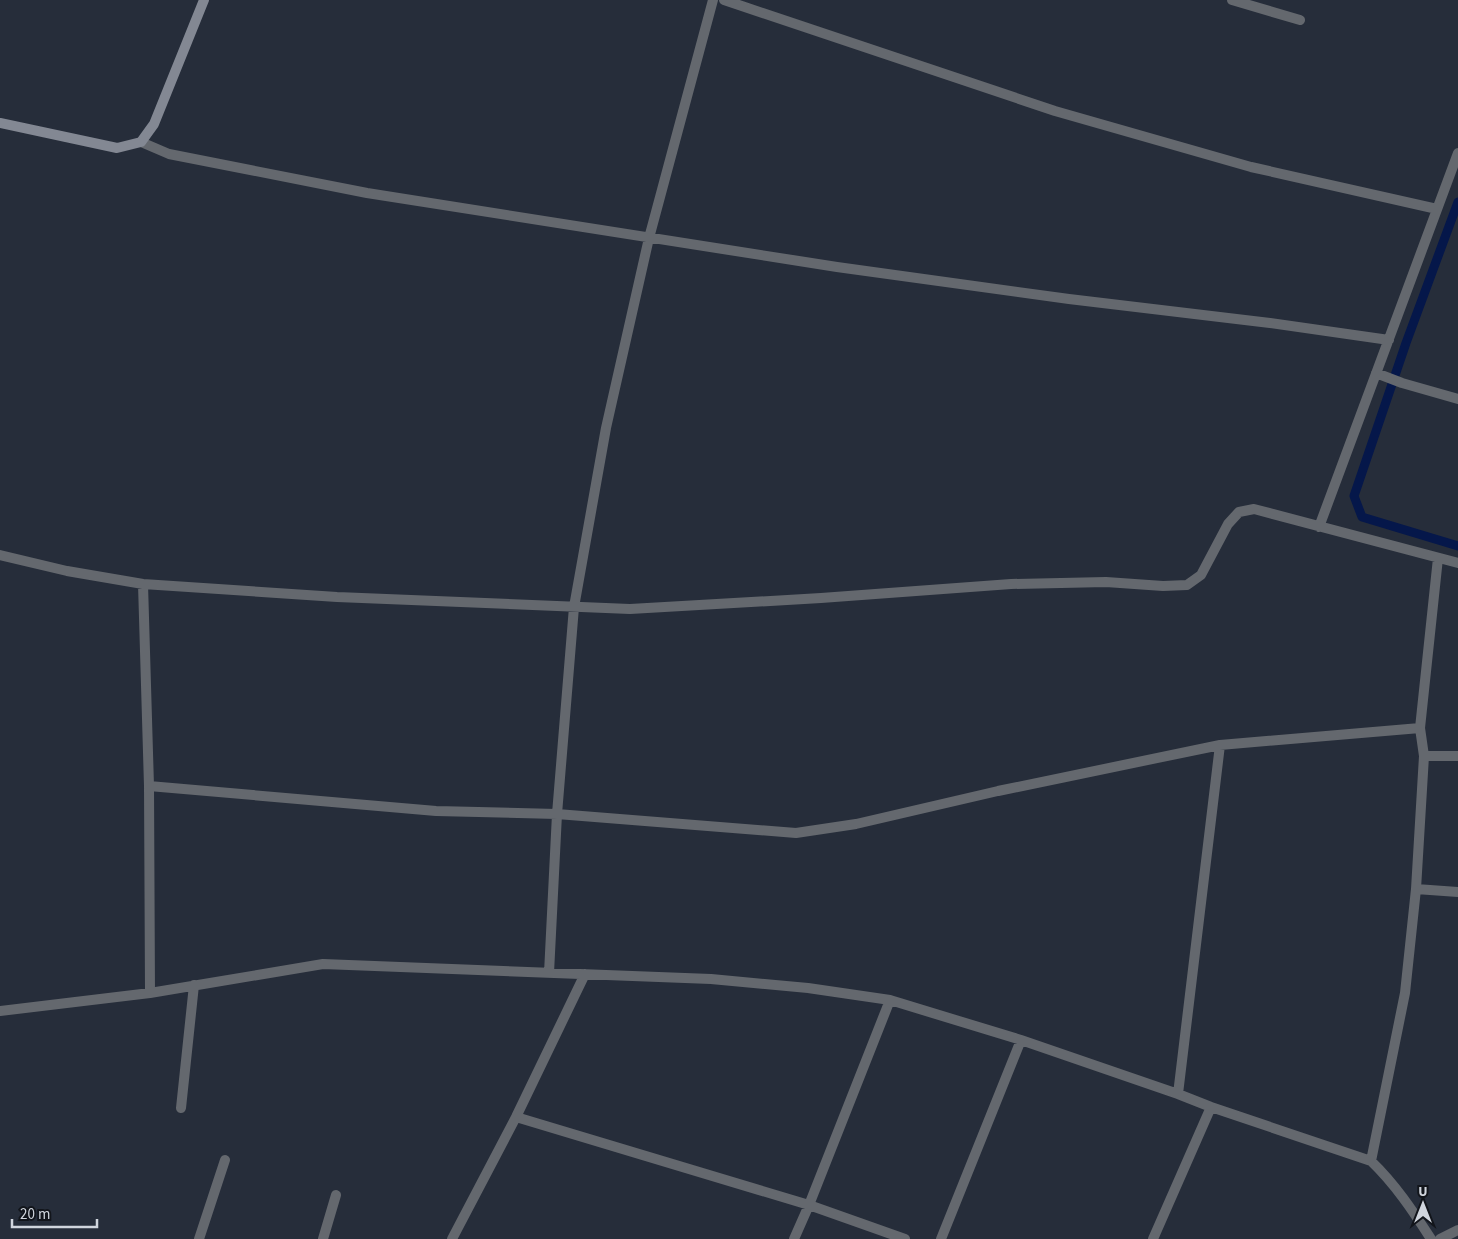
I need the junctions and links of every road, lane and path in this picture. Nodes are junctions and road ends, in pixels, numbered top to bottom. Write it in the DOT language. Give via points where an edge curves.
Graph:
graph roads {
  1 [pos="204,0"];
  2 [pos="714,0"];
  3 [pos="724,0"];
  4 [pos="1232,0"];
  5 [pos="1300,20"];
  6 [pos="0,123"];
  7 [pos="140,142"];
  8 [pos="1458,154"];
  9 [pos="1437,209"];
  10 [pos="649,238"];
  11 [pos="1389,340"];
  12 [pos="1380,375"];
  13 [pos="1458,399"];
  14 [pos="1319,527"];
  15 [pos="0,555"];
  16 [pos="1438,558"];
  17 [pos="1458,563"];
  18 [pos="143,584"];
  19 [pos="574,607"];
  20 [pos="1420,728"];
  21 [pos="1220,745"];
  22 [pos="1424,756"];
  23 [pos="1458,756"];
  24 [pos="149,786"];
  25 [pos="557,814"];
  26 [pos="1416,889"];
  27 [pos="1458,892"];
  28 [pos="549,973"];
  29 [pos="584,974"];
  30 [pos="194,985"];
  31 [pos="150,993"];
  32 [pos="890,1000"];
  33 [pos="0,1011"];
  34 [pos="1021,1040"];
  35 [pos="1178,1094"];
  36 [pos="1211,1107"];
  37 [pos="180,1108"];
  38 [pos="516,1117"];
  39 [pos="225,1160"];
  40 [pos="1371,1161"];
  41 [pos="336,1195"];
  42 [pos="809,1204"];
  43 [pos="1458,1230"];
  44 [pos="199,1239"];
  45 [pos="323,1239"];
  46 [pos="452,1239"];
  47 [pos="794,1239"];
  48 [pos="905,1239"];
  49 [pos="941,1239"];
  50 [pos="1153,1239"];
  51 [pos="1431,1239"];
  52 [pos="1440,1239"];
  1 -- 7 [label="street" via="154,124"];
  2 -- 10 [label="street"];
  3 -- 9 [label="street" via="1055,111 1251,167"];
  4 -- 5 [label="street"];
  6 -- 7 [label="street" via="116,148"];
  7 -- 10 [label="street" via="169,154 367,193"];
  8 -- 9 [label="street"];
  9 -- 11 [label="street"];
  10 -- 11 [label="street" via="1040,295"];
  10 -- 19 [label="street" via="606,428"];
  11 -- 12 [label="street"];
  12 -- 13 [label="street"];
  12 -- 14 [label="street"];
  14 -- 16 [label="street"];
  14 -- 19 [label="street" via="1254,509 1239,512 1228,524 1201,575 1187,585 1106,582 1011,584 630,609"];
  15 -- 18 [label="street"];
  16 -- 17 [label="street"];
  16 -- 20 [label="street"];
  18 -- 19 [label="street" via="337,597"];
  18 -- 24 [label="street"];
  19 -- 25 [label="street"];
  20 -- 21 [label="street"];
  20 -- 22 [label="street"];
  21 -- 25 [label="street" via="856,824 796,833"];
  21 -- 35 [label="street"];
  22 -- 23 [label="street"];
  22 -- 26 [label="street"];
  24 -- 25 [label="street" via="436,811"];
  24 -- 31 [label="street"];
  25 -- 28 [label="street"];
  26 -- 27 [label="street"];
  26 -- 40 [label="street" via="1405,993"];
  28 -- 29 [label="street"];
  28 -- 30 [label="street" via="324,964"];
  29 -- 32 [label="street" via="711,979"];
  29 -- 38 [label="street"];
  30 -- 31 [label="street"];
  30 -- 37 [label="street"];
  31 -- 33 [label="street"];
  32 -- 34 [label="street"];
  32 -- 42 [label="street"];
  34 -- 35 [label="street"];
  34 -- 49 [label="street"];
  35 -- 36 [label="street"];
  36 -- 40 [label="street"];
  36 -- 50 [label="street"];
  38 -- 42 [label="street"];
  38 -- 46 [label="street"];
  39 -- 44 [label="street"];
  40 -- 51 [label="street" via="1408,1203"];
  41 -- 45 [label="street"];
  42 -- 47 [label="street"];
  42 -- 48 [label="street"];
  43 -- 52 [label="street"];
}
